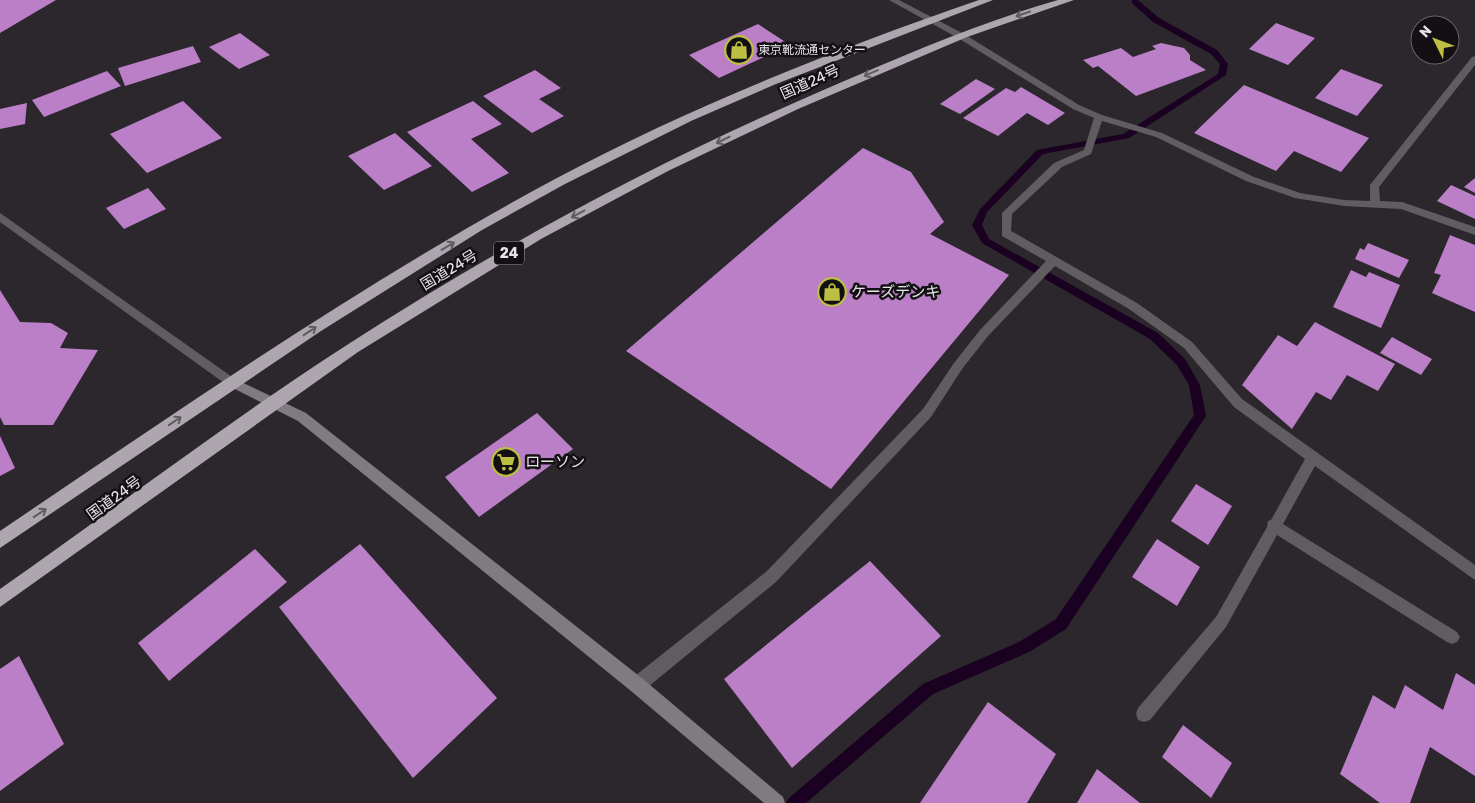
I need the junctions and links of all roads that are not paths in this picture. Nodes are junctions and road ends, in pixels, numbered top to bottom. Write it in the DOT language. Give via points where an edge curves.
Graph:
graph roads {
  1 [pos="893,0"];
  2 [pos="988,0"];
  3 [pos="1069,0"];
  4 [pos="931,21"];
  5 [pos="961,36"];
  6 [pos="1475,59"];
  7 [pos="1098,117"];
  8 [pos="1375,203"];
  9 [pos="0,218"];
  10 [pos="1475,231"];
  11 [pos="1050,264"];
  12 [pos="231,382"];
  13 [pos="273,403"];
  14 [pos="1313,457"];
  15 [pos="1273,526"];
  16 [pos="0,540"];
  17 [pos="1475,573"];
  18 [pos="0,599"];
  19 [pos="1452,637"];
  20 [pos="637,685"];
  21 [pos="1144,714"];
  22 [pos="772,799"];
  1 -- 4 [label="street"];
  2 -- 4 [label="highway, 国道24号 / 24"];
  3 -- 5 [label="highway, 国道24号 / 24, one-way"];
  4 -- 5 [label="street"];
  12 -- 4 [label="highway, 国道24号 / 24, one-way" via="326,320 509,210 645,138 780,78"];
  5 -- 7 [label="street" via="1076,107"];
  5 -- 13 [label="highway, 国道24号 / 24, one-way" via="810,98 539,234 355,347"];
  6 -- 8 [label="street" via="1374,187"];
  7 -- 8 [label="street" via="1160,135 1250,179 1299,196 1344,203"];
  7 -- 11 [label="street" via="1088,152 1058,165 1007,213 1006,233"];
  8 -- 10 [label="street" via="1402,206"];
  9 -- 12 [label="street"];
  11 -- 14 [label="street" via="1133,306 1188,345 1238,403"];
  11 -- 20 [label="street" via="968,353 927,413 771,577"];
  12 -- 13 [label="street"];
  16 -- 12 [label="highway, 国道24号 / 24, one-way"];
  13 -- 18 [label="highway, 国道24号 / 24"];
  13 -- 20 [label="street" via="302,417"];
  14 -- 15 [label="street"];
  14 -- 17 [label="street"];
  15 -- 19 [label="street"];
  15 -- 21 [label="street" via="1221,622"];
  20 -- 22 [label="street"];
}
